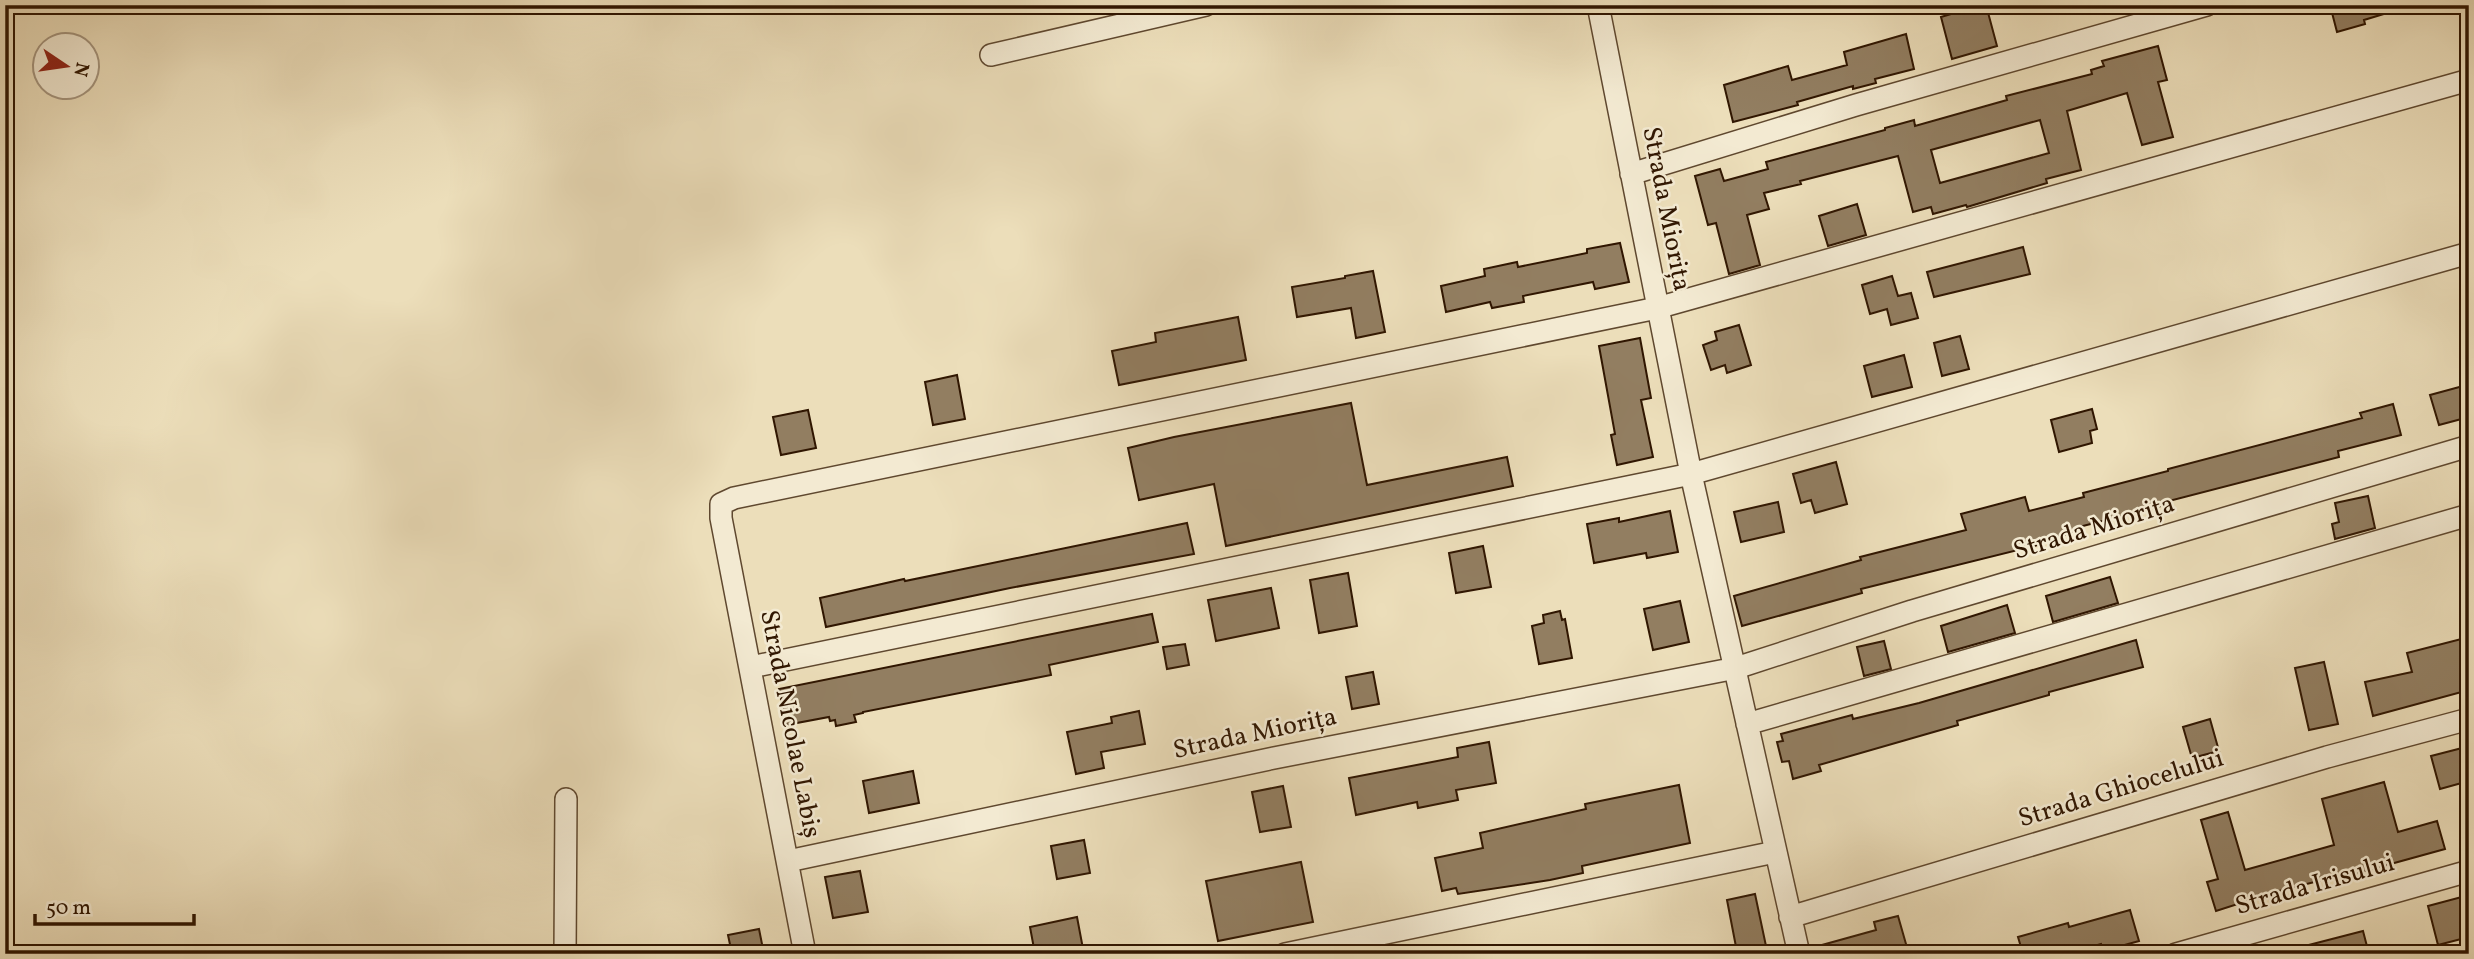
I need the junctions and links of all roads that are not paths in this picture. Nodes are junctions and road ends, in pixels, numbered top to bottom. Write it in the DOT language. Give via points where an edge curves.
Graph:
graph roads {
  1 [pos="1206,5"];
  2 [pos="1598,5"];
  3 [pos="2207,5"];
  4 [pos="990,55"];
  5 [pos="2469,80"];
  6 [pos="1631,174"];
  7 [pos="2469,253"];
  8 [pos="1657,308"];
  9 [pos="2469,446"];
  10 [pos="1691,474"];
  11 [pos="2469,515"];
  12 [pos="751,667"];
  13 [pos="1735,668"];
  14 [pos="2469,719"];
  15 [pos="1747,724"];
  16 [pos="566,799"];
  17 [pos="1775,852"];
  18 [pos="788,862"];
  19 [pos="2469,871"];
  20 [pos="1790,917"];
  21 [pos="565,954"];
  22 [pos="805,954"];
  23 [pos="1285,954"];
  24 [pos="1799,954"];
  25 [pos="2176,954"];
  1 -- 4 [label="street"];
  2 -- 6 [label="street, Strada Miorița"];
  3 -- 6 [label="street"];
  5 -- 8 [label="street"];
  6 -- 8 [label="street, Strada Miorița"];
  7 -- 10 [label="street"];
  8 -- 10 [label="street, Strada Miorița"];
  8 -- 12 [label="street, Strada Nicolae Labiș" via="734,498 721,505 721,518"];
  9 -- 13 [label="street, Strada Miorița"];
  10 -- 12 [label="street"];
  10 -- 13 [label="street, Strada Miorița"];
  11 -- 15 [label="street"];
  12 -- 18 [label="street, Strada Nicolae Labiș"];
  13 -- 15 [label="street, Strada Miorița"];
  13 -- 18 [label="street, Strada Miorița" via="1274,758"];
  14 -- 20 [label="street, Strada Ghiocelului"];
  15 -- 17 [label="street, Strada Miorița"];
  16 -- 21 [label="street"];
  17 -- 20 [label="street, Strada Miorița"];
  17 -- 23 [label="street"];
  18 -- 22 [label="street, Strada Nicolae Labiș"];
  19 -- 25 [label="street, Strada Irisului"];
  20 -- 24 [label="street, Strada Miorița"];
}
